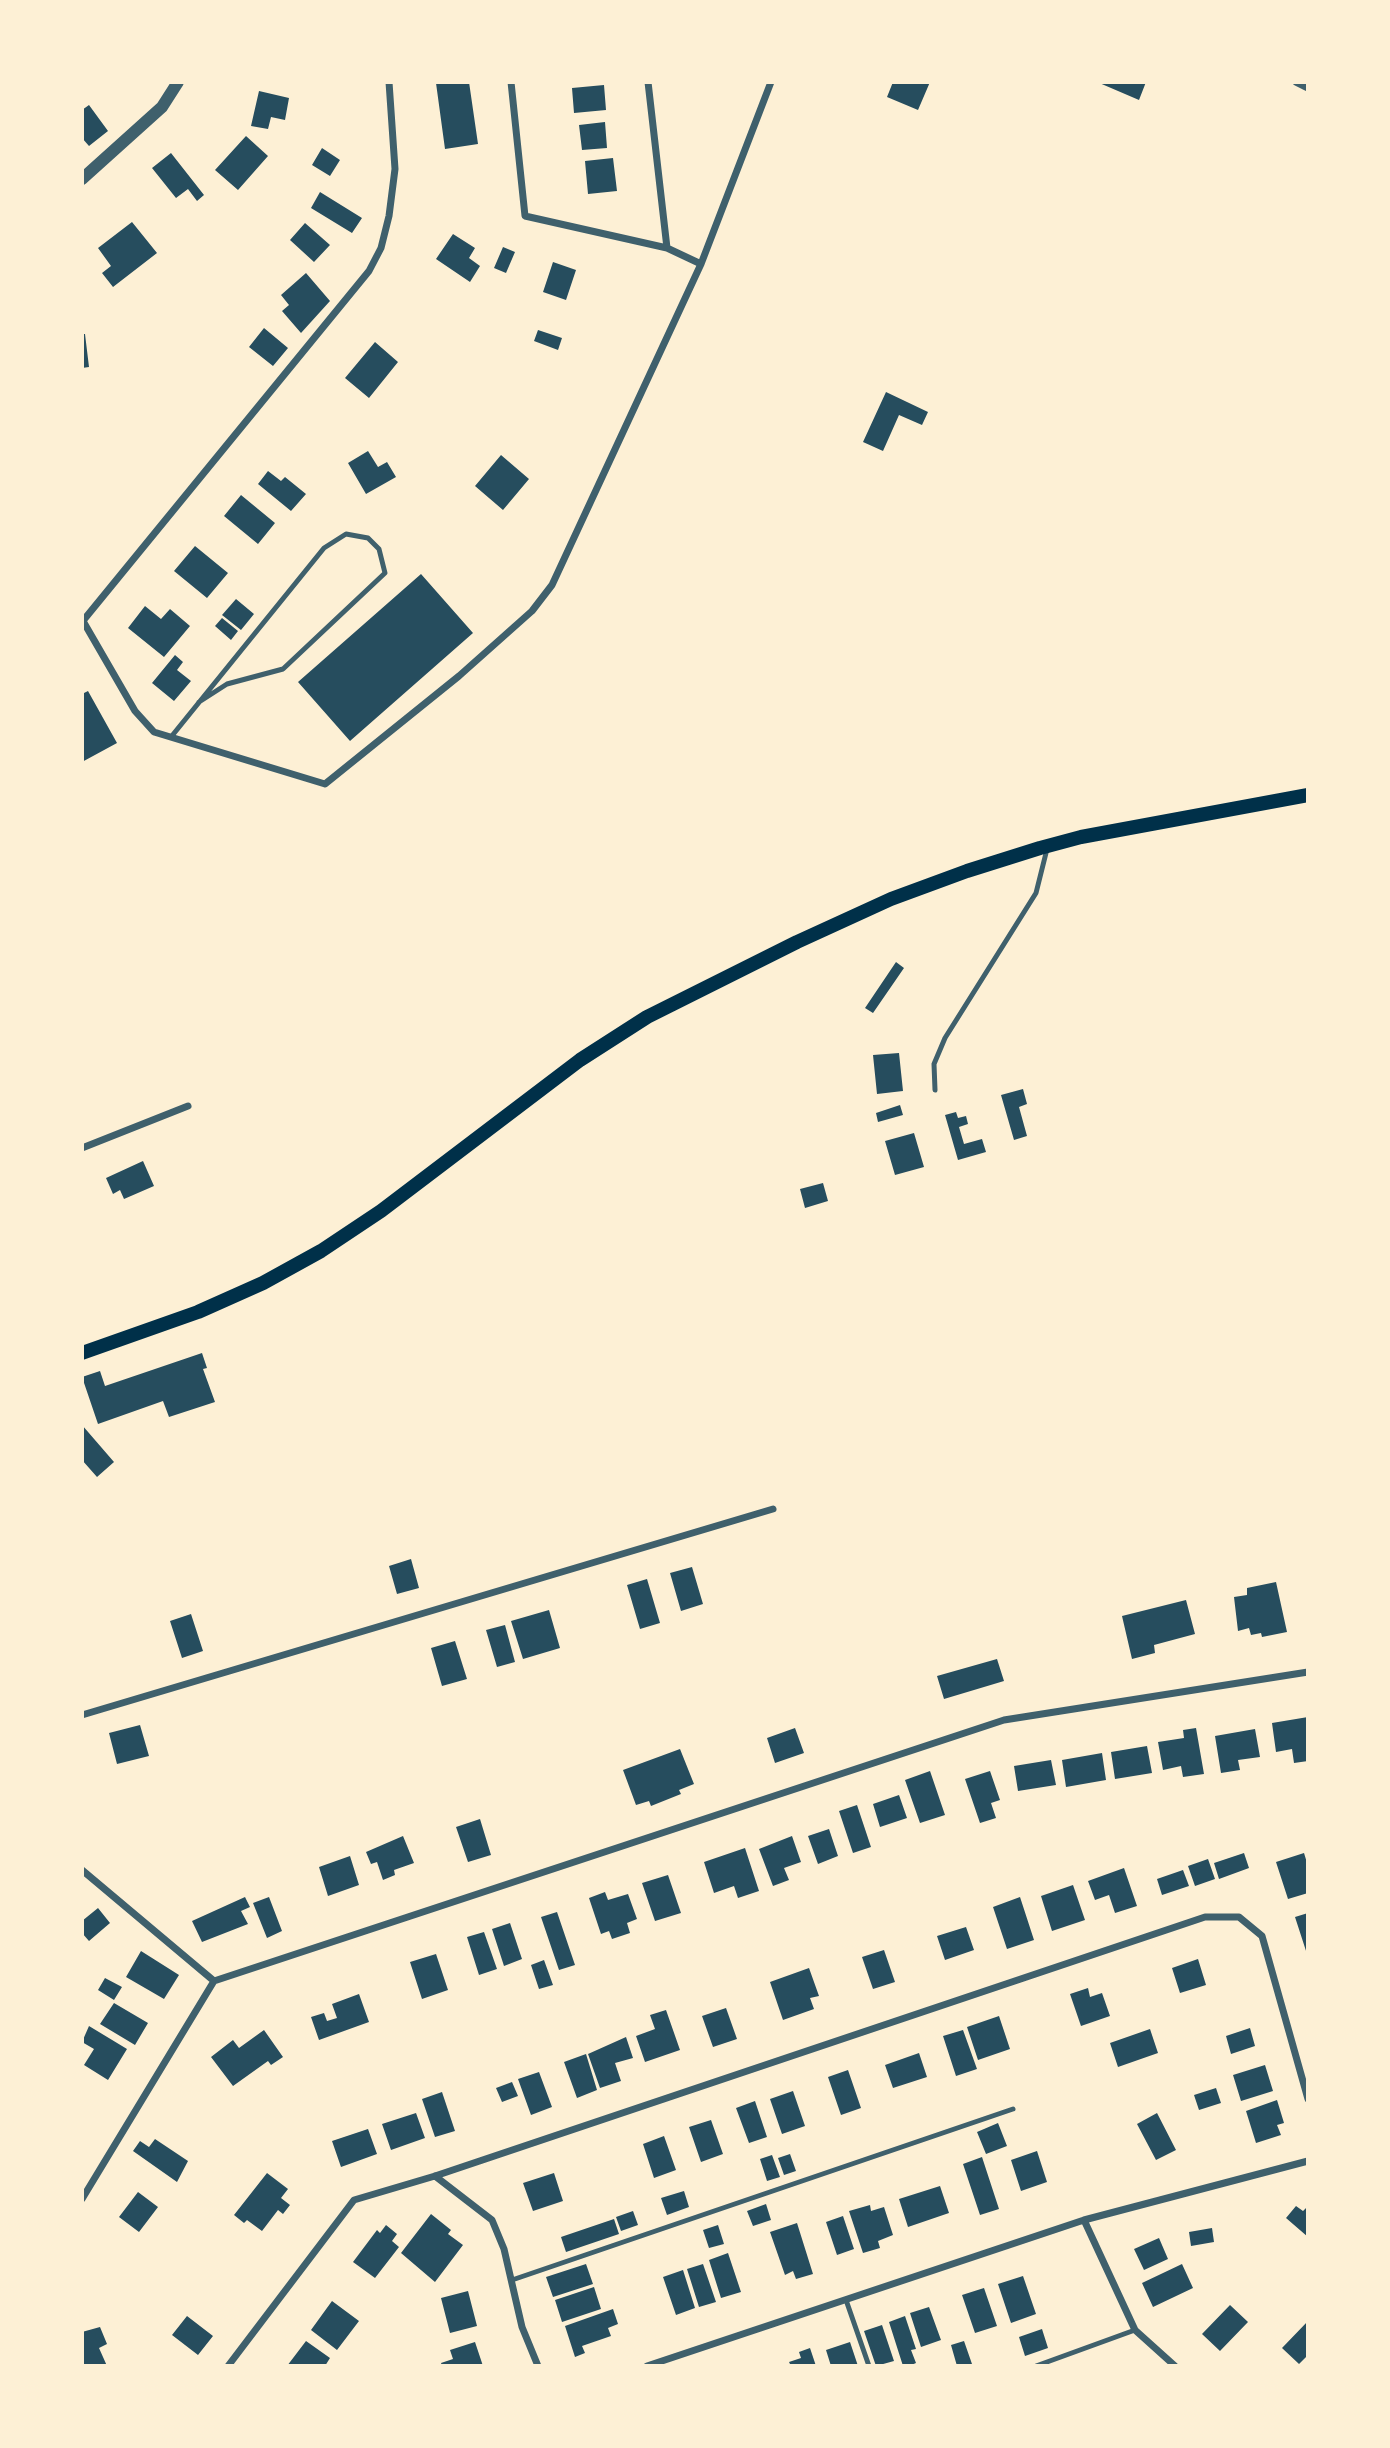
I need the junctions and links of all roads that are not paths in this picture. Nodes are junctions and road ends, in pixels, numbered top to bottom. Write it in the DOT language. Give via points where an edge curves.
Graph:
graph roads {
  1 [pos="178,82"];
  2 [pos="389,82"];
  3 [pos="511,82"];
  4 [pos="648,82"];
  5 [pos="771,82"];
  6 [pos="1296,82"];
  7 [pos="1308,88"];
  8 [pos="82,179"];
  9 [pos="667,248"];
  10 [pos="701,264"];
  11 [pos="83,621"];
  12 [pos="199,702"];
  13 [pos="171,737"];
  14 [pos="1308,795"];
  15 [pos="1048,846"];
  16 [pos="935,1090"];
  17 [pos="188,1106"];
  18 [pos="82,1148"];
  19 [pos="82,1353"];
  20 [pos="773,1509"];
  21 [pos="1308,1672"];
  22 [pos="82,1714"];
  23 [pos="82,1870"];
  24 [pos="214,1981"];
  25 [pos="1308,2099"];
  26 [pos="1013,2109"];
  27 [pos="1308,2161"];
  28 [pos="435,2176"];
  29 [pos="82,2199"];
  30 [pos="1084,2220"];
  31 [pos="512,2280"];
  32 [pos="846,2300"];
  33 [pos="1135,2330"];
  34 [pos="229,2366"];
  35 [pos="538,2366"];
  36 [pos="647,2366"];
  37 [pos="869,2366"];
  38 [pos="1036,2366"];
  39 [pos="1175,2366"];
  1 -- 8 [label="street" via="162,107"];
  2 -- 11 [label="street" via="395,169 381,248 369,271"];
  3 -- 9 [label="street" via="525,216"];
  4 -- 9 [label="street"];
  5 -- 10 [label="street"];
  6 -- 7 [label="street"];
  9 -- 10 [label="street"];
  10 -- 13 [label="street" via="552,584 532,611 325,785"];
  11 -- 13 [label="street" via="135,711 155,732"];
  12 -- 12 [label="lane" via="227,684 283,669 385,573 379,549 368,538 346,534 324,548"];
  12 -- 13 [label="lane"];
  14 -- 15 [label="main road"];
  15 -- 16 [label="lane" via="1036,893 945,1038 934,1063"];
  15 -- 19 [label="main road" via="891,900 647,1017 580,1060 321,1251 198,1312"];
  17 -- 18 [label="street"];
  20 -- 22 [label="street"];
  21 -- 24 [label="street" via="1004,1720"];
  23 -- 24 [label="street"];
  24 -- 29 [label="street"];
  25 -- 28 [label="street" via="1262,1936 1239,1917 1205,1917"];
  26 -- 31 [label="lane"];
  27 -- 30 [label="street"];
  28 -- 31 [label="street" via="492,2220"];
  28 -- 34 [label="street" via="354,2200"];
  30 -- 32 [label="street"];
  30 -- 33 [label="street"];
  31 -- 35 [label="street" via="522,2326"];
  32 -- 36 [label="street"];
  32 -- 37 [label="lane"];
  33 -- 38 [label="lane"];
  33 -- 39 [label="street"];
}
